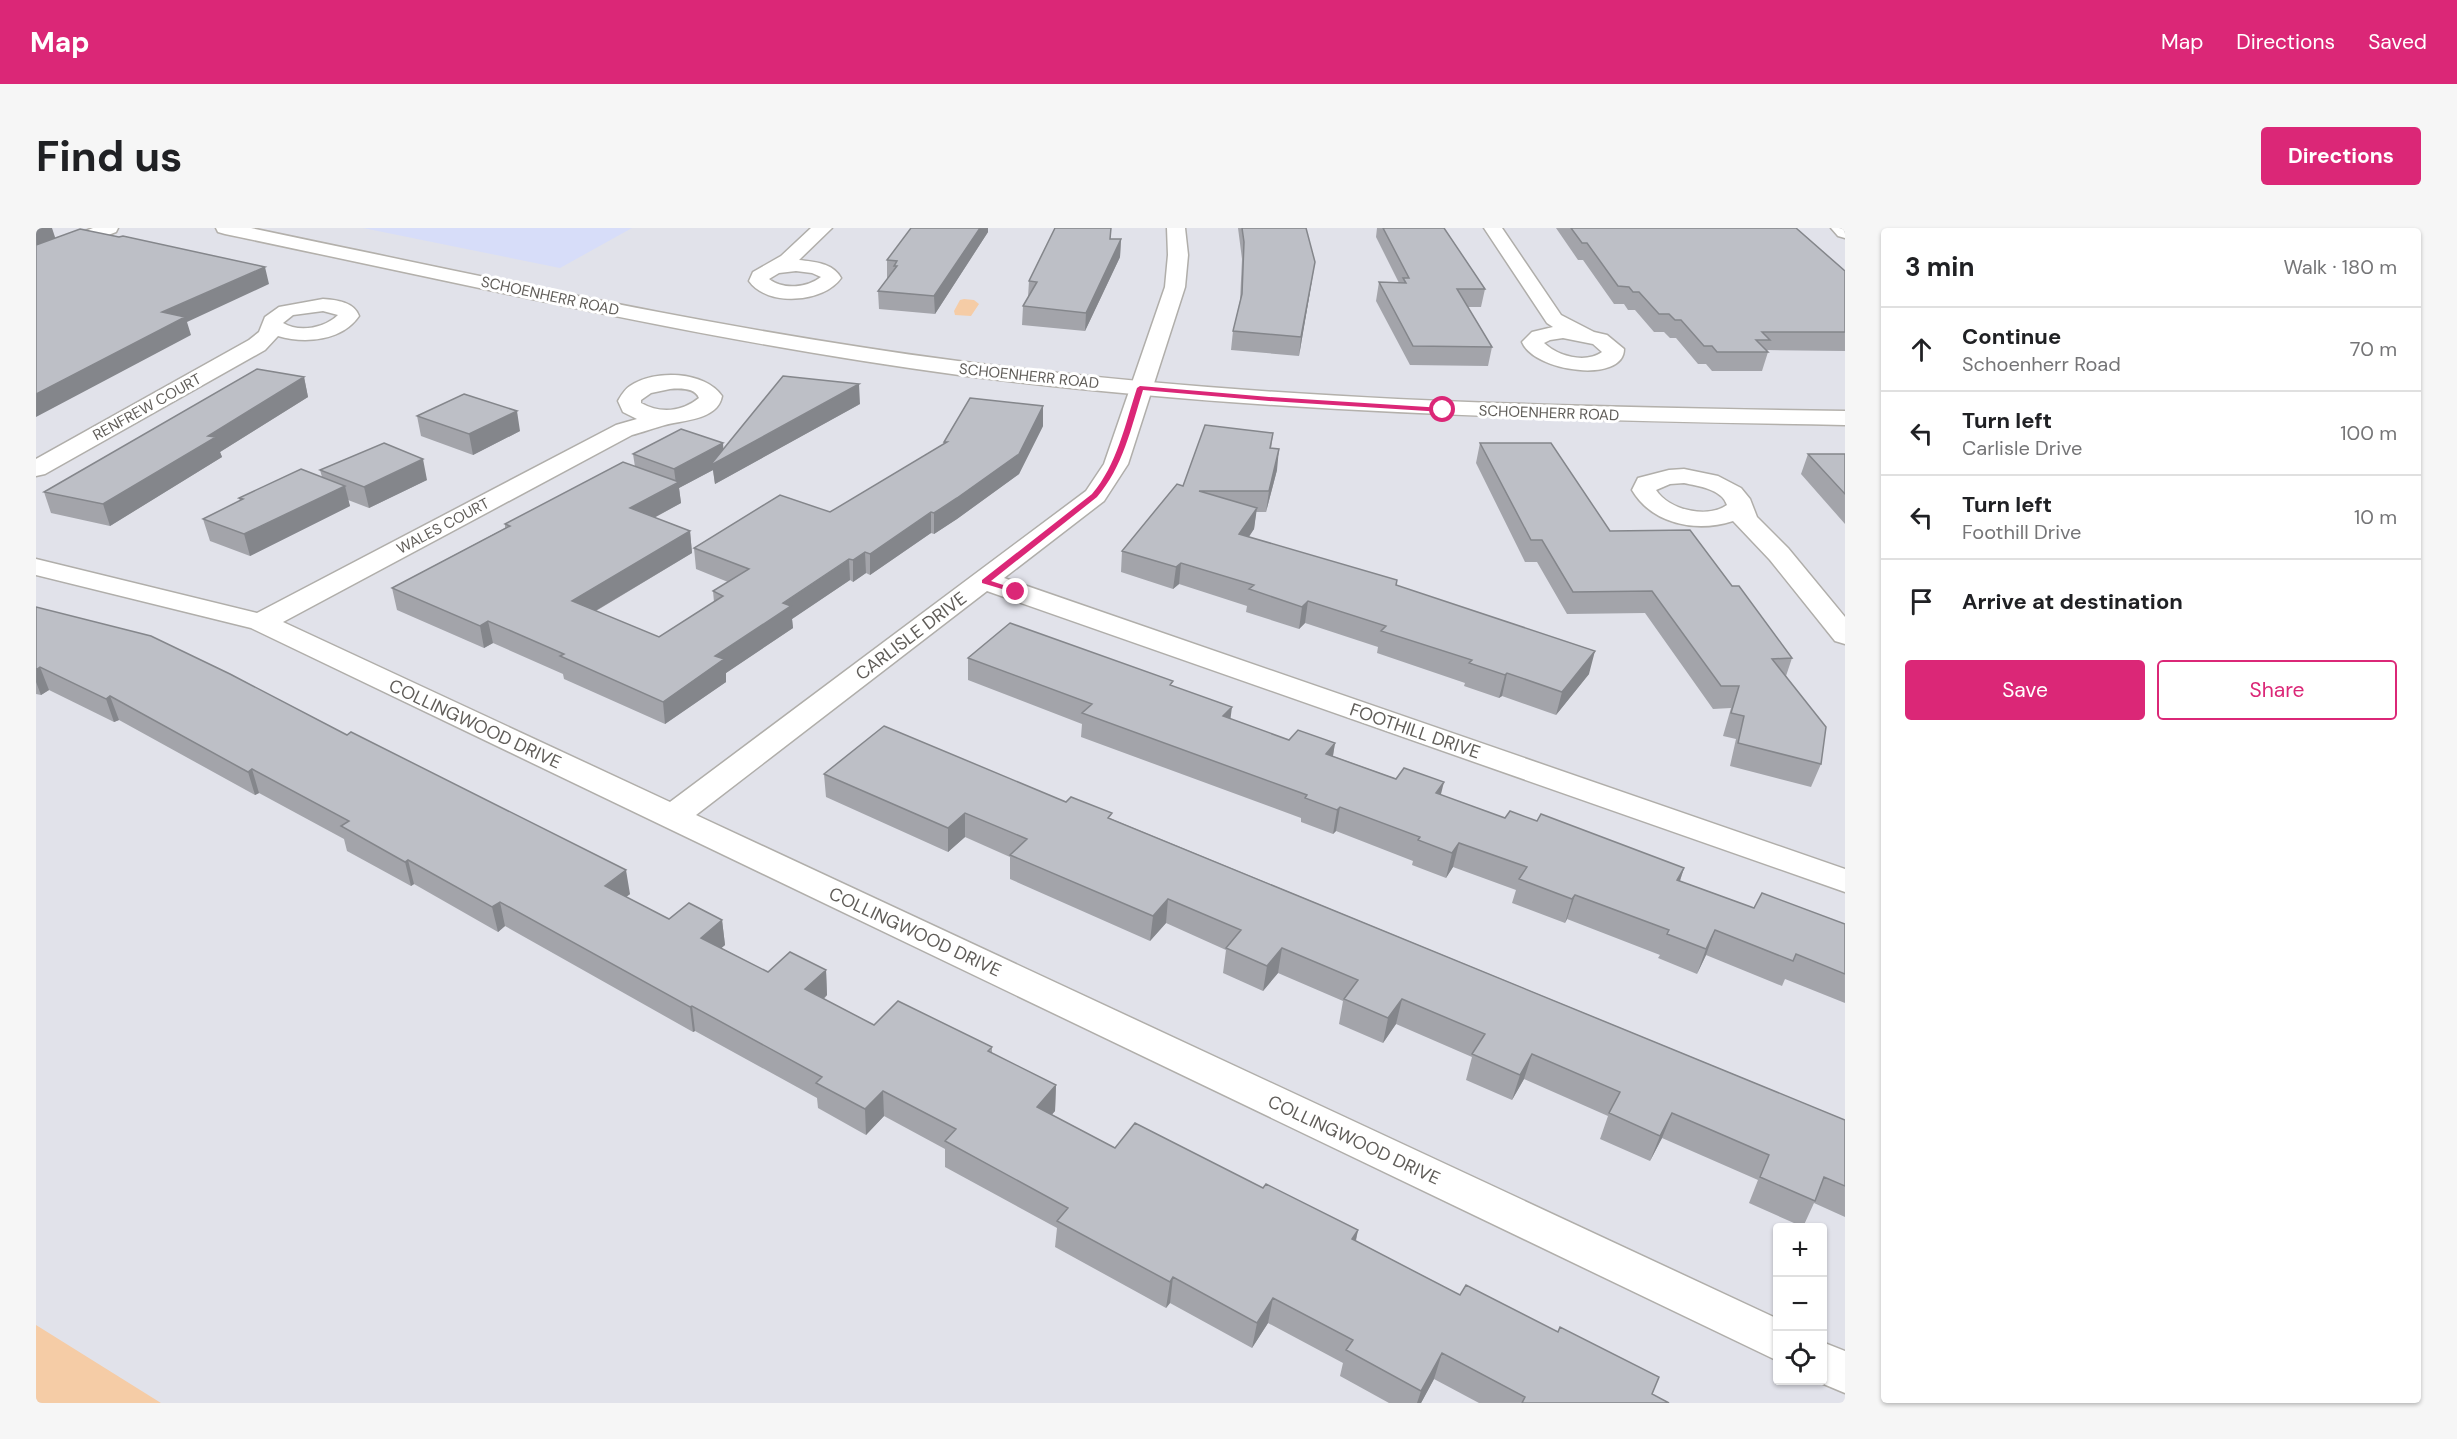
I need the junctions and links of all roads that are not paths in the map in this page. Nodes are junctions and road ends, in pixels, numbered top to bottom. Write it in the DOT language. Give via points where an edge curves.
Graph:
graph roads {
  1 [pos="109,228"];
  2 [pos="225,228"];
  3 [pos="823,228"];
  4 [pos="1176,228"];
  5 [pos="1493,228"];
  6 [pos="1840,228"];
  7 [pos="1845,232"];
  8 [pos="36,257"];
  9 [pos="801,260"];
  10 [pos="272,326"];
  11 [pos="1548,327"];
  12 [pos="306,333"];
  13 [pos="258,345"];
  14 [pos="1140,388"];
  15 [pos="627,418"];
  16 [pos="1845,418"];
  17 [pos="36,469"];
  18 [pos="1740,507"];
  19 [pos="1698,518"];
  20 [pos="1758,536"];
  21 [pos="36,567"];
  22 [pos="985,581"];
  23 [pos="261,622"];
  24 [pos="1845,635"];
  25 [pos="672,817"];
  26 [pos="1845,881"];
  27 [pos="1773,1339"];
  28 [pos="1827,1364"];
  29 [pos="1845,1373"];
  1 -- 8 [label="street"];
  2 -- 14 [label="street, SCHOENHERR ROAD" via="773,340 961,368"];
  3 -- 9 [label="street" via="799,248"];
  4 -- 14 [label="street, CARLISLE DRIVE" via="1175,287"];
  5 -- 11 [label="street"];
  6 -- 7 [label="street"];
  9 -- 9 [label="street" via="829,274 829,282 804,291 769,288 759,281 760,276 774,268"];
  10 -- 12 [label="street, RENFREW COURT" via="284,332"];
  10 -- 12 [label="street, RENFREW COURT" via="277,316 297,308 335,306 348,312 340,326"];
  10 -- 13 [label="street, RENFREW COURT"];
  11 -- 11 [label="street" via="1533,342 1540,352 1560,360 1587,363 1613,355 1608,344 1588,335"];
  12 -- 13 [label="street, RENFREW COURT"];
  13 -- 17 [label="street, RENFREW COURT"];
  14 -- 16 [label="street, SCHOENHERR ROAD" via="1443,410"];
  14 -- 22 [label="street, CARLISLE DRIVE" via="1107,482 1095,496"];
  15 -- 15 [label="street, WALES COURT" via="685,415 705,407 711,396 690,383 657,384 632,395"];
  15 -- 23 [label="street, WALES COURT"];
  18 -- 19 [label="street" via="1725,517"];
  18 -- 19 [label="street" via="1734,494 1699,478 1669,477 1647,483 1646,497 1654,504 1666,511"];
  18 -- 20 [label="street"];
  19 -- 20 [label="street"];
  20 -- 24 [label="street" via="1779,554"];
  21 -- 23 [label="street, COLLINGWOOD DRIVE"];
  22 -- 25 [label="street, CARLISLE DRIVE"];
  22 -- 26 [label="street, FOOTHILL DRIVE"];
  23 -- 25 [label="street, COLLINGWOOD DRIVE"];
  25 -- 27 [label="street, COLLINGWOOD DRIVE"];
  28 -- 29 [label="street"];
}
